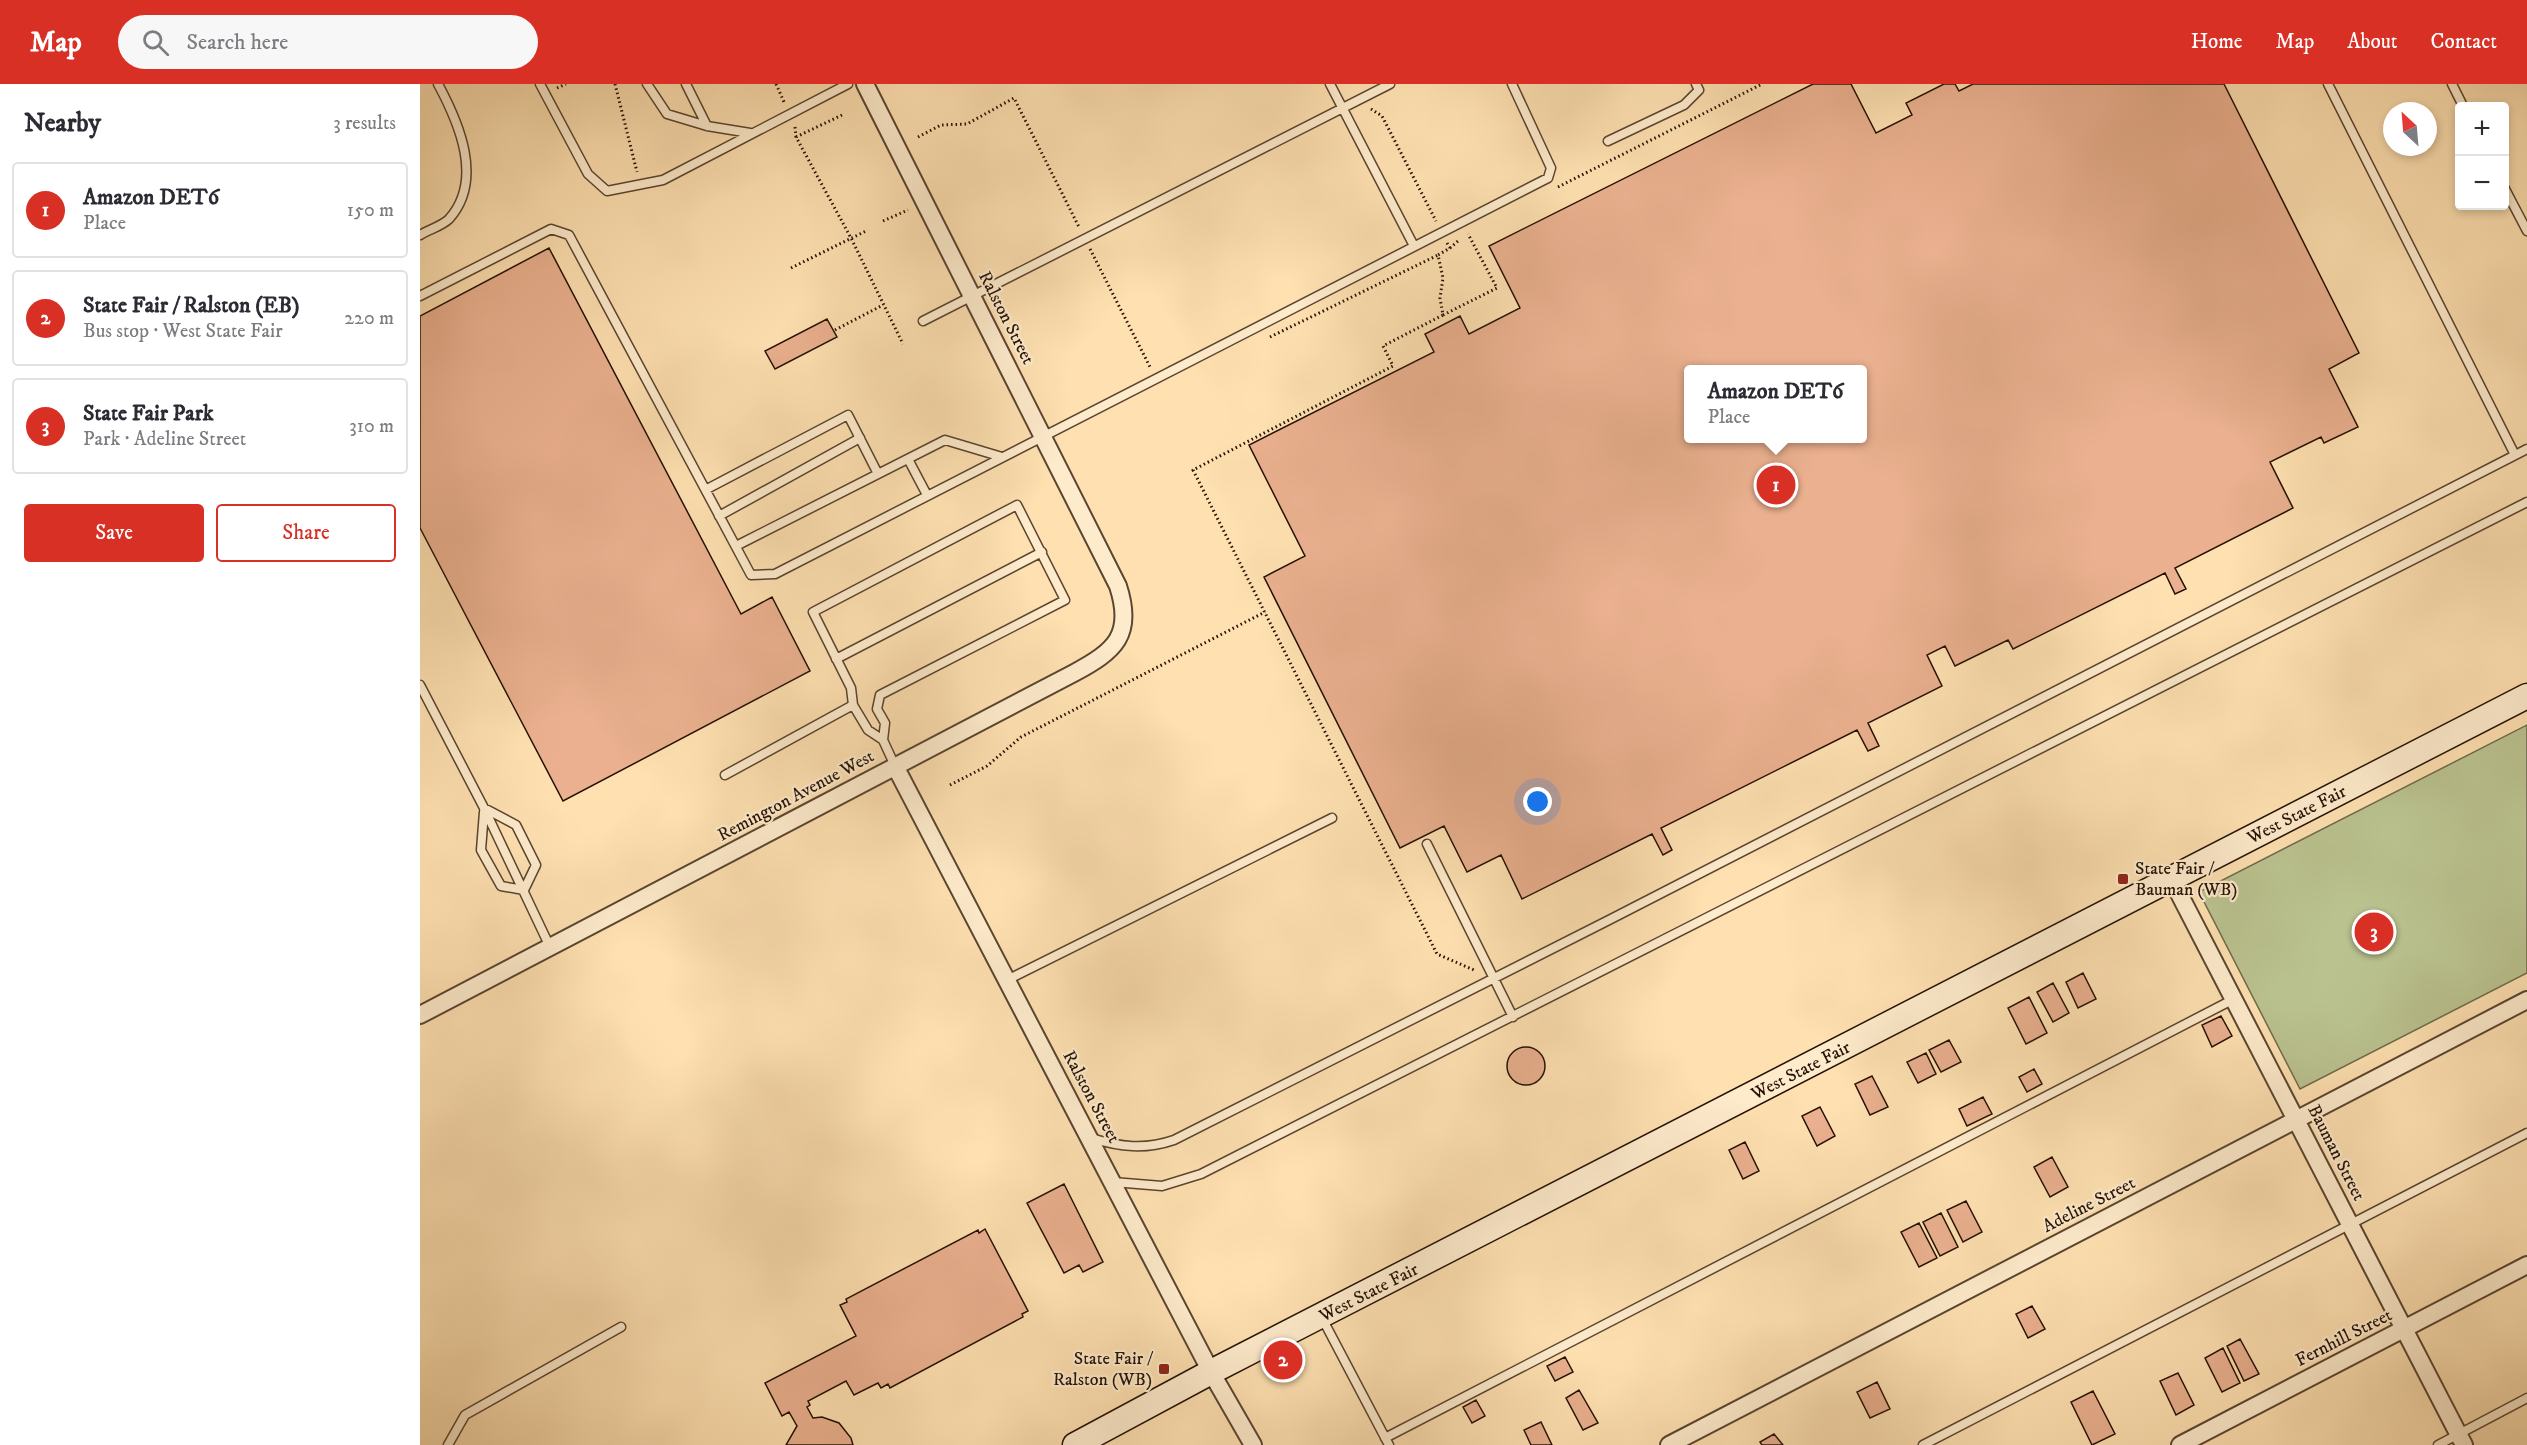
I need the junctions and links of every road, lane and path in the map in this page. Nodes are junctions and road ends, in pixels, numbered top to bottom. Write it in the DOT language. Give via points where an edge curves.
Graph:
graph roads {
  1 [pos="438,84"];
  2 [pos="540,84"];
  3 [pos="555,84"];
  4 [pos="566,84"];
  5 [pos="615,84"];
  6 [pos="646,84"];
  7 [pos="686,84"];
  8 [pos="776,84"];
  9 [pos="848,84"];
  10 [pos="865,84"];
  11 [pos="1330,84"];
  12 [pos="1390,84"];
  13 [pos="1512,84"];
  14 [pos="1696,84"];
  15 [pos="1762,84"];
  16 [pos="2328,84"];
  17 [pos="2452,84"];
  18 [pos="1364,97"];
  19 [pos="2461,102"];
  20 [pos="785,103"];
  21 [pos="1342,108"];
  22 [pos="842,115"];
  23 [pos="794,119"];
  24 [pos="707,126"];
  25 [pos="750,133"];
  26 [pos="796,137"];
  27 [pos="918,137"];
  28 [pos="1608,141"];
  29 [pos="637,173"];
  30 [pos="1552,190"];
  31 [pos="2509,195"];
  32 [pos="908,210"];
  33 [pos="884,221"];
  34 [pos="866,231"];
  35 [pos="2527,231"];
  36 [pos="1442,232"];
  37 [pos="1467,233"];
  38 [pos="420,235"];
  39 [pos="851,238"];
  40 [pos="1085,238"];
  41 [pos="1414,246"];
  42 [pos="1438,255"];
  43 [pos="791,267"];
  44 [pos="973,295"];
  45 [pos="420,296"];
  46 [pos="884,304"];
  47 [pos="1443,315"];
  48 [pos="923,321"];
  49 [pos="835,330"];
  50 [pos="1266,339"];
  51 [pos="903,344"];
  52 [pos="1155,378"];
  53 [pos="1043,435"];
  54 [pos="860,438"];
  55 [pos="2527,449"];
  56 [pos="2515,455"];
  57 [pos="1002,457"];
  58 [pos="908,459"];
  59 [pos="877,472"];
  60 [pos="707,489"];
  61 [pos="927,495"];
  62 [pos="2527,502"];
  63 [pos="719,516"];
  64 [pos="736,546"];
  65 [pos="1042,552"];
  66 [pos="1111,570"];
  67 [pos="1265,612"];
  68 [pos="836,659"];
  69 [pos="420,685"];
  70 [pos="2527,696"];
  71 [pos="853,705"];
  72 [pos="883,740"];
  73 [pos="895,766"];
  74 [pos="724,776"];
  75 [pos="950,784"];
  76 [pos="484,808"];
  77 [pos="1332,818"];
  78 [pos="1427,844"];
  79 [pos="2172,880"];
  80 [pos="524,890"];
  81 [pos="550,947"];
  82 [pos="1494,978"];
  83 [pos="1007,980"];
  84 [pos="2234,999"];
  85 [pos="2527,1000"];
  86 [pos="420,1015"];
  87 [pos="1513,1017"];
  88 [pos="2296,1120"];
  89 [pos="2527,1133"];
  90 [pos="1090,1138"];
  91 [pos="1113,1182"];
  92 [pos="2350,1225"];
  93 [pos="2527,1265"];
  94 [pos="1322,1318"];
  95 [pos="621,1327"];
  96 [pos="2404,1329"];
  97 [pos="1211,1372"];
  98 [pos="2527,1398"];
  99 [pos="2461,1440"];
  100 [pos="1387,1441"];
  101 [pos="448,1445"];
  102 [pos="1075,1445"];
  103 [pos="1253,1445"];
  104 [pos="1669,1445"];
  105 [pos="1923,1445"];
  106 [pos="2180,1445"];
  107 [pos="2438,1445"];
  1 -- 38 [label="lane" via="460,131 467,162 462,195 448,220"];
  2 -- 25 [label="lane" via="588,174 607,191 663,180"];
  3 -- 4 [label="path" via="557,88"];
  5 -- 29 [label="path"];
  6 -- 24 [label="lane" via="667,114"];
  7 -- 24 [label="lane"];
  8 -- 20 [label="path"];
  9 -- 25 [label="lane"];
  10 -- 44 [label="street, Ralston Street"];
  11 -- 21 [label="lane"];
  12 -- 18 [label="lane"];
  13 -- 36 [label="lane" via="1551,168 1548,178"];
  14 -- 28 [label="lane" via="1699,90 1684,105"];
  15 -- 30 [label="path"];
  16 -- 56 [label="lane"];
  17 -- 19 [label="lane"];
  18 -- 21 [label="lane"];
  18 -- 36 [label="path" via="1371,110 1382,116"];
  21 -- 40 [label="lane"];
  21 -- 41 [label="lane"];
  22 -- 26 [label="path"];
  23 -- 26 [label="path"];
  24 -- 25 [label="lane"];
  26 -- 39 [label="path"];
  27 -- 40 [label="path" via="941,125 967,124 1014,98"];
  31 -- 35 [label="lane"];
  32 -- 33 [label="path"];
  34 -- 39 [label="path"];
  36 -- 41 [label="lane"];
  36 -- 42 [label="path" via="1450,248"];
  37 -- 47 [label="path" via="1497,288"];
  39 -- 43 [label="path"];
  39 -- 46 [label="path"];
  40 -- 44 [label="lane"];
  40 -- 52 [label="path"];
  41 -- 52 [label="lane"];
  42 -- 47 [label="path"];
  42 -- 50 [label="path"];
  44 -- 48 [label="lane"];
  44 -- 53 [label="street, Ralston Street"];
  45 -- 60 [label="lane" via="551,229 569,235"];
  46 -- 49 [label="path"];
  46 -- 51 [label="path"];
  47 -- 67 [label="path" via="1383,346 1393,366 1193,470"];
  52 -- 53 [label="lane"];
  53 -- 57 [label="lane"];
  53 -- 66 [label="street, Ralston Street"];
  54 -- 59 [label="lane"];
  54 -- 60 [label="lane" via="848,415"];
  54 -- 63 [label="lane"];
  55 -- 56 [label="lane"];
  56 -- 82 [label="lane"];
  57 -- 58 [label="lane" via="945,440"];
  57 -- 61 [label="lane"];
  58 -- 59 [label="lane"];
  58 -- 61 [label="lane"];
  59 -- 64 [label="lane"];
  60 -- 63 [label="lane"];
  61 -- 64 [label="lane" via="775,574 751,575"];
  62 -- 87 [label="lane"];
  63 -- 64 [label="lane"];
  65 -- 68 [label="lane"];
  65 -- 68 [label="lane" via="1017,504 813,612"];
  65 -- 72 [label="lane" via="1065,600 880,695 878,709 885,723"];
  66 -- 73 [label="street, Remington Avenue West" via="1125,613 1120,639 1111,651"];
  67 -- 75 [label="path" via="1021,737 987,766"];
  67 -- 82 [label="path" via="1437,954"];
  68 -- 71 [label="lane" via="851,688"];
  69 -- 76 [label="lane"];
  70 -- 79 [label="street, West State Fair"];
  71 -- 72 [label="lane" via="868,730"];
  71 -- 74 [label="lane"];
  72 -- 73 [label="lane"];
  73 -- 81 [label="street, Remington Avenue West"];
  73 -- 83 [label="street, Ralston Street"];
  76 -- 80 [label="lane"];
  76 -- 80 [label="lane" via="481,850 501,886"];
  76 -- 80 [label="lane" via="516,825 536,865"];
  77 -- 83 [label="lane"];
  78 -- 82 [label="lane"];
  79 -- 84 [label="street, Bauman Street"];
  79 -- 94 [label="street, West State Fair"];
  80 -- 81 [label="lane"];
  81 -- 86 [label="street, Remington Avenue West"];
  82 -- 87 [label="lane"];
  82 -- 90 [label="lane" via="1174,1140 1132,1147"];
  83 -- 90 [label="street, Ralston Street"];
  84 -- 88 [label="street, Bauman Street"];
  84 -- 100 [label="lane"];
  85 -- 88 [label="street, Adeline Street"];
  87 -- 91 [label="lane" via="1201,1174 1162,1186"];
  88 -- 92 [label="street, Bauman Street"];
  88 -- 104 [label="street, Adeline Street"];
  89 -- 92 [label="lane"];
  90 -- 91 [label="street, Ralston Street"];
  91 -- 97 [label="street, Ralston Street"];
  92 -- 96 [label="street, Bauman Street"];
  92 -- 105 [label="lane"];
  93 -- 96 [label="street, Fernhill Street"];
  94 -- 97 [label="street, West State Fair"];
  94 -- 100 [label="lane"];
  95 -- 101 [label="lane" via="465,1415"];
  96 -- 99 [label="street, Bauman Street"];
  96 -- 106 [label="street, Fernhill Street"];
  97 -- 102 [label="street, West State Fair"];
  97 -- 103 [label="street, Ralston Street"];
  98 -- 99 [label="lane"];
  99 -- 107 [label="lane"];
}
